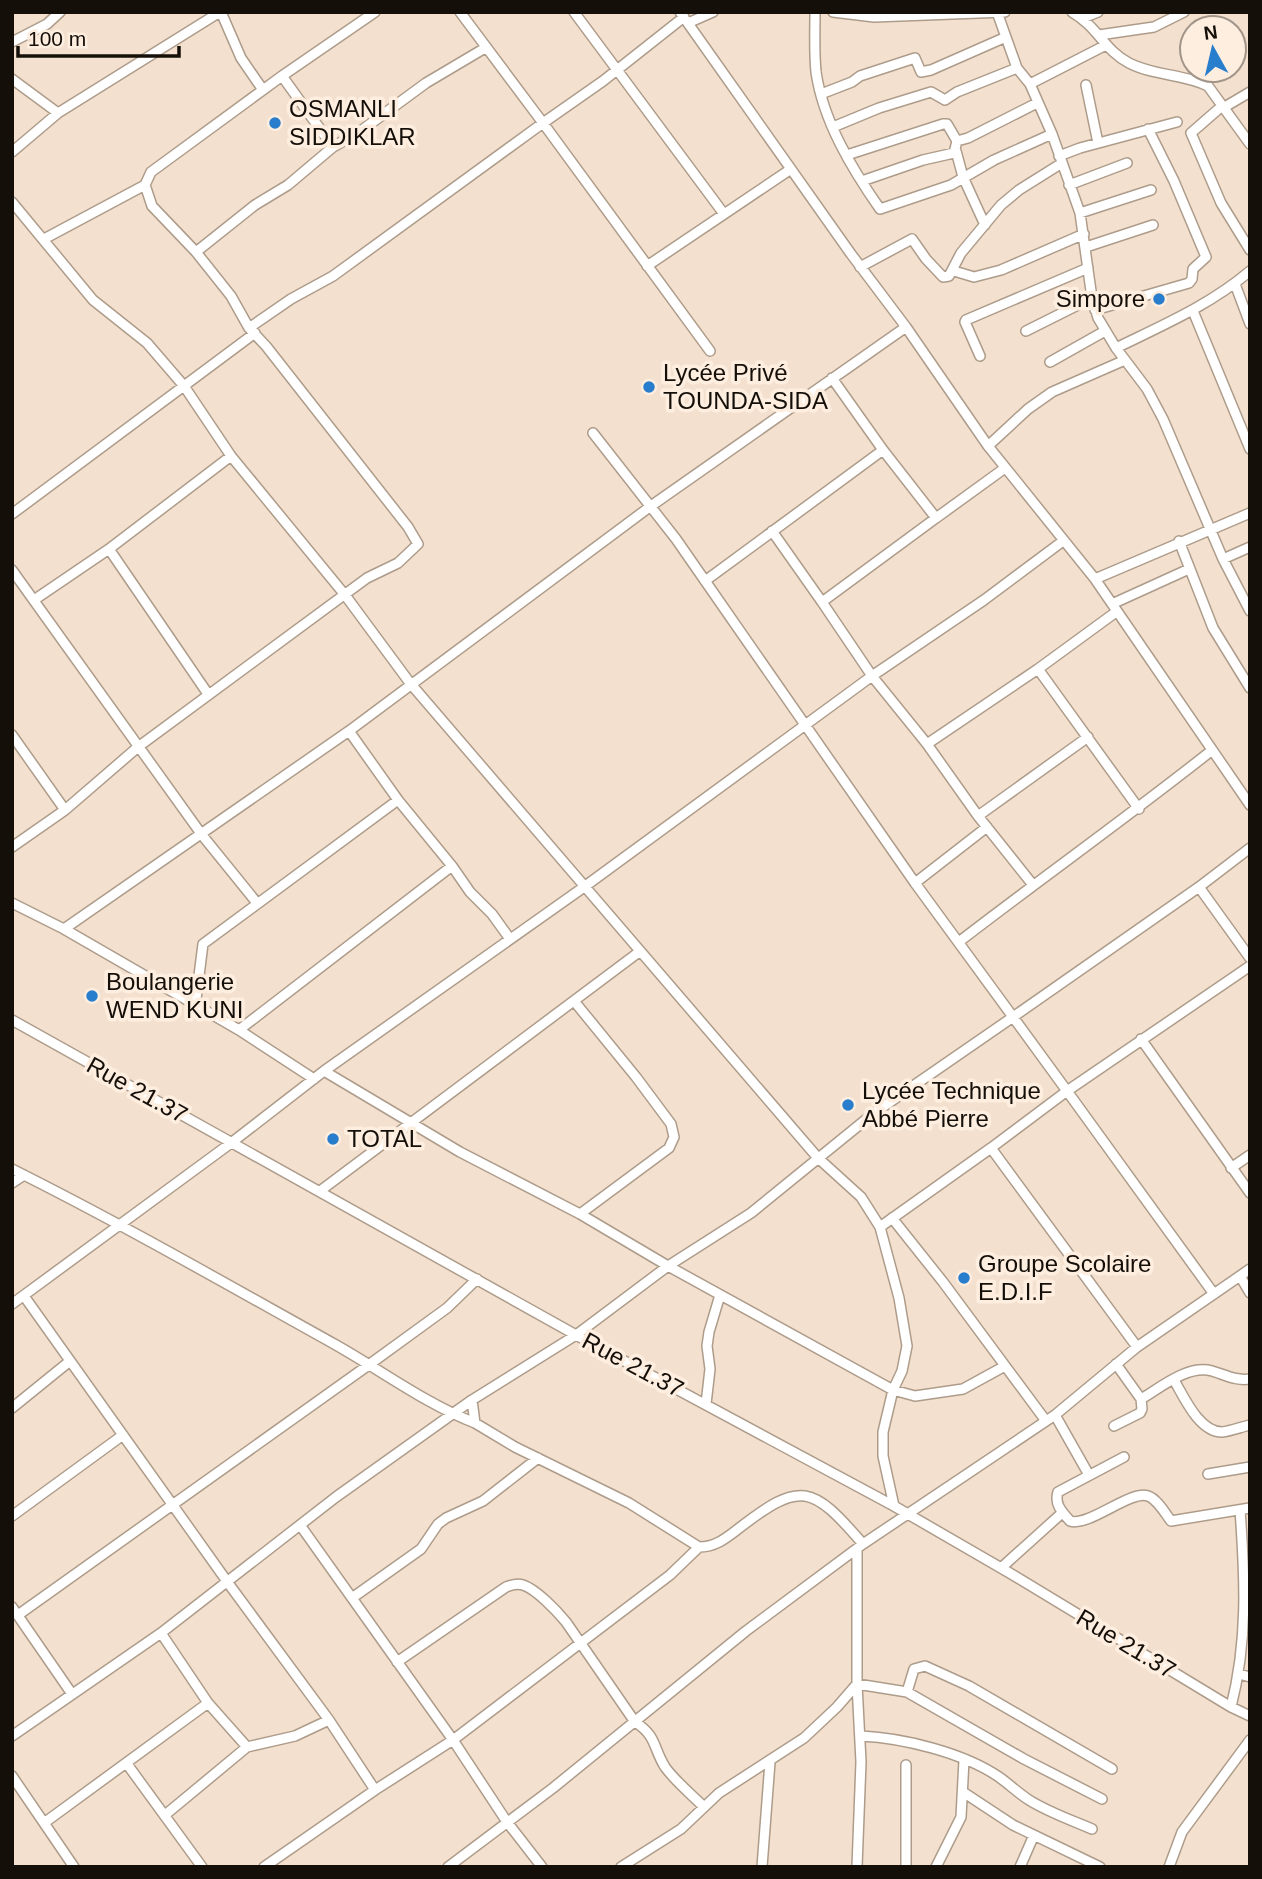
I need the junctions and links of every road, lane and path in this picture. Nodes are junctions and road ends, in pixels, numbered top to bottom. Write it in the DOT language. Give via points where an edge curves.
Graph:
graph roads {
  1 [pos="60,12"];
  2 [pos="220,12"];
  3 [pos="374,12"];
  4 [pos="460,12"];
  5 [pos="574,12"];
  6 [pos="713,12"];
  7 [pos="816,12"];
  8 [pos="832,12"];
  9 [pos="1072,12"];
  10 [pos="1098,12"];
  11 [pos="1184,12"];
  12 [pos="1000,13"];
  13 [pos="684,17"];
  14 [pos="1083,18"];
  15 [pos="1099,35"];
  16 [pos="1006,37"];
  17 [pos="12,42"];
  18 [pos="1106,45"];
  19 [pos="485,48"];
  20 [pos="1017,68"];
  21 [pos="616,69"];
  22 [pos="282,76"];
  23 [pos="12,79"];
  24 [pos="1030,84"];
  25 [pos="1086,85"];
  26 [pos="263,90"];
  27 [pos="1250,92"];
  28 [pos="821,94"];
  29 [pos="1037,103"];
  30 [pos="1222,107"];
  31 [pos="58,113"];
  32 [pos="1177,122"];
  33 [pos="543,123"];
  34 [pos="833,127"];
  35 [pos="1148,129"];
  36 [pos="1052,134"];
  37 [pos="1248,141"];
  38 [pos="1098,143"];
  39 [pos="956,146"];
  40 [pos="333,147"];
  41 [pos="12,152"];
  42 [pos="847,155"];
  43 [pos="1060,160"];
  44 [pos="1127,163"];
  45 [pos="791,169"];
  46 [pos="963,177"];
  47 [pos="862,181"];
  48 [pos="145,185"];
  49 [pos="1069,185"];
  50 [pos="1150,190"];
  51 [pos="12,202"];
  52 [pos="724,214"];
  53 [pos="1080,214"];
  54 [pos="985,225"];
  55 [pos="1153,225"];
  56 [pos="1084,234"];
  57 [pos="44,239"];
  58 [pos="1086,247"];
  59 [pos="1250,250"];
  60 [pos="196,252"];
  61 [pos="648,266"];
  62 [pos="860,267"];
  63 [pos="1088,268"];
  64 [pos="954,271"];
  65 [pos="1250,271"];
  66 [pos="1235,284"];
  67 [pos="1092,298"];
  68 [pos="1095,310"];
  69 [pos="1193,311"];
  70 [pos="1250,324"];
  71 [pos="906,327"];
  72 [pos="252,331"];
  73 [pos="1026,331"];
  74 [pos="1105,331"];
  75 [pos="1116,348"];
  76 [pos="710,351"];
  77 [pos="980,356"];
  78 [pos="1125,360"];
  79 [pos="1050,362"];
  80 [pos="832,378"];
  81 [pos="184,386"];
  82 [pos="593,433"];
  83 [pos="988,446"];
  84 [pos="1250,449"];
  85 [pos="883,450"];
  86 [pos="231,456"];
  87 [pos="1005,468"];
  88 [pos="651,506"];
  89 [pos="1250,513"];
  90 [pos="12,514"];
  91 [pos="936,518"];
  92 [pos="1210,528"];
  93 [pos="772,531"];
  94 [pos="1063,541"];
  95 [pos="1179,541"];
  96 [pos="1250,547"];
  97 [pos="109,549"];
  98 [pos="1223,559"];
  99 [pos="1189,569"];
  100 [pos="12,570"];
  101 [pos="1095,579"];
  102 [pos="705,581"];
  103 [pos="345,594"];
  104 [pos="34,600"];
  105 [pos="822,602"];
  106 [pos="1114,608"];
  107 [pos="1249,609"];
  108 [pos="1038,668"];
  109 [pos="872,676"];
  110 [pos="410,683"];
  111 [pos="1250,688"];
  112 [pos="208,694"];
  113 [pos="805,727"];
  114 [pos="349,730"];
  115 [pos="12,735"];
  116 [pos="1088,737"];
  117 [pos="927,744"];
  118 [pos="138,747"];
  119 [pos="1211,751"];
  120 [pos="398,800"];
  121 [pos="1250,804"];
  122 [pos="1139,809"];
  123 [pos="65,810"];
  124 [pos="978,816"];
  125 [pos="987,827"];
  126 [pos="202,835"];
  127 [pos="12,847"];
  128 [pos="1250,848"];
  129 [pos="452,866"];
  130 [pos="915,883"];
  131 [pos="1033,885"];
  132 [pos="584,887"];
  133 [pos="1199,887"];
  134 [pos="12,903"];
  135 [pos="257,904"];
  136 [pos="64,929"];
  137 [pos="510,939"];
  138 [pos="960,941"];
  139 [pos="639,952"];
  140 [pos="1250,958"];
  141 [pos="1250,966"];
  142 [pos="574,1000"];
  143 [pos="195,1007"];
  144 [pos="1013,1017"];
  145 [pos="12,1020"];
  146 [pos="239,1030"];
  147 [pos="1141,1039"];
  148 [pos="324,1071"];
  149 [pos="314,1079"];
  150 [pos="1067,1091"];
  151 [pos="411,1123"];
  152 [pos="231,1143"];
  153 [pos="991,1148"];
  154 [pos="1250,1155"];
  155 [pos="818,1158"];
  156 [pos="1231,1168"];
  157 [pos="12,1169"];
  158 [pos="24,1175"];
  159 [pos="12,1184"];
  160 [pos="320,1191"];
  161 [pos="1250,1193"];
  162 [pos="580,1214"];
  163 [pos="892,1218"];
  164 [pos="119,1224"];
  165 [pos="880,1227"];
  166 [pos="667,1266"];
  167 [pos="1250,1269"];
  168 [pos="1240,1276"];
  169 [pos="477,1279"];
  170 [pos="1250,1293"];
  171 [pos="1214,1294"];
  172 [pos="720,1295"];
  173 [pos="24,1296"];
  174 [pos="12,1304"];
  175 [pos="576,1335"];
  176 [pos="1137,1347"];
  177 [pos="70,1361"];
  178 [pos="370,1364"];
  179 [pos="1116,1364"];
  180 [pos="1005,1366"];
  181 [pos="1174,1380"];
  182 [pos="1250,1380"];
  183 [pos="893,1390"];
  184 [pos="1141,1399"];
  185 [pos="472,1400"];
  186 [pos="706,1404"];
  187 [pos="12,1408"];
  188 [pos="452,1414"];
  189 [pos="1055,1415"];
  190 [pos="1046,1421"];
  191 [pos="475,1423"];
  192 [pos="1250,1425"];
  193 [pos="1114,1426"];
  194 [pos="123,1435"];
  195 [pos="1124,1457"];
  196 [pos="538,1458"];
  197 [pos="1250,1467"];
  198 [pos="1208,1474"];
  199 [pos="1089,1475"];
  200 [pos="172,1505"];
  201 [pos="894,1506"];
  202 [pos="1245,1509"];
  203 [pos="1062,1513"];
  204 [pos="908,1514"];
  205 [pos="12,1516"];
  206 [pos="300,1525"];
  207 [pos="699,1547"];
  208 [pos="860,1547"];
  209 [pos="1001,1568"];
  210 [pos="227,1581"];
  211 [pos="352,1598"];
  212 [pos="1248,1599"];
  213 [pos="15,1611"];
  214 [pos="161,1633"];
  215 [pos="579,1644"];
  216 [pos="397,1662"];
  217 [pos="1239,1674"];
  218 [pos="1250,1677"];
  219 [pos="857,1684"];
  220 [pos="907,1692"];
  221 [pos="72,1694"];
  222 [pos="208,1703"];
  223 [pos="1231,1707"];
  224 [pos="1250,1716"];
  225 [pos="329,1720"];
  226 [pos="635,1722"];
  227 [pos="12,1736"];
  228 [pos="861,1736"];
  229 [pos="453,1740"];
  230 [pos="1250,1740"];
  231 [pos="247,1747"];
  232 [pos="964,1760"];
  233 [pos="770,1762"];
  234 [pos="127,1764"];
  235 [pos="906,1765"];
  236 [pos="1112,1769"];
  237 [pos="12,1776"];
  238 [pos="375,1790"];
  239 [pos="963,1793"];
  240 [pos="1102,1800"];
  241 [pos="704,1807"];
  242 [pos="165,1815"];
  243 [pos="507,1822"];
  244 [pos="44,1823"];
  245 [pos="1092,1829"];
  246 [pos="1034,1835"];
  247 [pos="74,1867"];
  248 [pos="202,1867"];
  249 [pos="264,1867"];
  250 [pos="448,1867"];
  251 [pos="542,1867"];
  252 [pos="621,1867"];
  253 [pos="762,1867"];
  254 [pos="857,1867"];
  255 [pos="906,1867"];
  256 [pos="936,1867"];
  257 [pos="1020,1867"];
  258 [pos="1100,1867"];
  259 [pos="1169,1867"];
  1 -- 17 [label="street"];
  2 -- 26 [label="street" via="241,58"];
  2 -- 31 [label="street"];
  3 -- 22 [label="street"];
  4 -- 19 [label="street"];
  5 -- 21 [label="street"];
  6 -- 13 [label="street"];
  7 -- 28 [label="street" via="816,70"];
  8 -- 12 [label="street" via="874,17"];
  9 -- 14 [label="street"];
  10 -- 14 [label="street"];
  11 -- 15 [label="street" via="1154,27"];
  12 -- 16 [label="street"];
  13 -- 21 [label="street"];
  13 -- 45 [label="street"];
  14 -- 15 [label="street"];
  15 -- 18 [label="street"];
  16 -- 20 [label="street"];
  16 -- 28 [label="street" via="931,70 921,72 915,58"];
  18 -- 24 [label="street"];
  18 -- 30 [label="street" via="1147,71 1204,84"];
  19 -- 33 [label="street"];
  19 -- 40 [label="street"];
  20 -- 24 [label="street"];
  20 -- 34 [label="street" via="945,100 931,92"];
  21 -- 33 [label="street"];
  21 -- 52 [label="street"];
  22 -- 26 [label="street"];
  22 -- 40 [label="street"];
  23 -- 31 [label="street"];
  24 -- 29 [label="street"];
  25 -- 38 [label="street"];
  26 -- 48 [label="street" via="150,172"];
  27 -- 30 [label="street"];
  28 -- 34 [label="street"];
  29 -- 36 [label="street"];
  29 -- 39 [label="street"];
  30 -- 37 [label="street"];
  30 -- 59 [label="street" via="1191,133 1222,204"];
  31 -- 41 [label="street"];
  32 -- 35 [label="street"];
  33 -- 61 [label="street"];
  33 -- 72 [label="street"];
  34 -- 42 [label="street"];
  35 -- 38 [label="street"];
  35 -- 68 [label="street" via="1206,257 1194,267 1188,283"];
  36 -- 43 [label="street"];
  36 -- 46 [label="street"];
  38 -- 43 [label="street"];
  39 -- 42 [label="street" via="943,124"];
  39 -- 46 [label="street"];
  39 -- 47 [label="street" via="954,153"];
  40 -- 60 [label="street"];
  42 -- 47 [label="street"];
  43 -- 49 [label="street"];
  43 -- 54 [label="street" via="1001,205"];
  44 -- 49 [label="street"];
  45 -- 52 [label="street"];
  45 -- 62 [label="street"];
  46 -- 47 [label="street" via="881,210"];
  46 -- 54 [label="street"];
  48 -- 57 [label="street"];
  48 -- 60 [label="street" via="152,206"];
  49 -- 53 [label="street"];
  50 -- 53 [label="street"];
  51 -- 57 [label="street"];
  52 -- 61 [label="street"];
  53 -- 56 [label="street"];
  54 -- 64 [label="street" via="961,253"];
  55 -- 58 [label="street"];
  56 -- 58 [label="street"];
  56 -- 64 [label="street" via="1001,271 974,277"];
  57 -- 81 [label="street" via="93,300 147,343"];
  58 -- 63 [label="street"];
  60 -- 72 [label="street"];
  61 -- 76 [label="street"];
  62 -- 64 [label="street" via="912,239 943,277"];
  62 -- 71 [label="street"];
  63 -- 67 [label="street"];
  63 -- 77 [label="street" via="966,320"];
  65 -- 66 [label="street"];
  66 -- 69 [label="street"];
  66 -- 70 [label="street"];
  67 -- 68 [label="street"];
  67 -- 73 [label="street"];
  68 -- 74 [label="street"];
  69 -- 75 [label="street"];
  69 -- 84 [label="street"];
  71 -- 80 [label="street"];
  71 -- 83 [label="street"];
  72 -- 81 [label="street"];
  72 -- 103 [label="street" via="418,544 398,563"];
  74 -- 75 [label="street"];
  74 -- 79 [label="street"];
  75 -- 78 [label="street"];
  78 -- 83 [label="street" via="1052,392"];
  78 -- 92 [label="street" via="1163,419"];
  80 -- 85 [label="street"];
  80 -- 88 [label="street"];
  81 -- 86 [label="street"];
  81 -- 90 [label="street"];
  82 -- 88 [label="street"];
  83 -- 87 [label="street"];
  85 -- 91 [label="street"];
  85 -- 93 [label="street"];
  86 -- 97 [label="street"];
  86 -- 103 [label="street"];
  87 -- 91 [label="street"];
  87 -- 94 [label="street"];
  88 -- 102 [label="street"];
  88 -- 110 [label="street"];
  89 -- 92 [label="street"];
  91 -- 105 [label="street"];
  92 -- 95 [label="street"];
  92 -- 98 [label="street"];
  93 -- 102 [label="street"];
  93 -- 105 [label="street"];
  94 -- 101 [label="street"];
  94 -- 109 [label="street"];
  95 -- 99 [label="street"];
  95 -- 101 [label="street"];
  96 -- 98 [label="street"];
  97 -- 104 [label="street"];
  97 -- 112 [label="street"];
  98 -- 107 [label="street"];
  99 -- 106 [label="street"];
  99 -- 111 [label="street" via="1213,628"];
  100 -- 104 [label="street"];
  101 -- 106 [label="street"];
  102 -- 113 [label="street"];
  103 -- 110 [label="street"];
  103 -- 112 [label="street"];
  104 -- 118 [label="street"];
  105 -- 109 [label="street"];
  106 -- 108 [label="street"];
  106 -- 119 [label="street"];
  108 -- 116 [label="street"];
  108 -- 117 [label="street"];
  109 -- 113 [label="street"];
  109 -- 117 [label="street"];
  110 -- 114 [label="street"];
  110 -- 132 [label="street"];
  112 -- 118 [label="street"];
  113 -- 130 [label="street"];
  113 -- 132 [label="street"];
  114 -- 120 [label="street"];
  114 -- 126 [label="street"];
  115 -- 123 [label="street"];
  116 -- 122 [label="street"];
  116 -- 124 [label="street"];
  117 -- 124 [label="street"];
  118 -- 123 [label="street"];
  118 -- 126 [label="street"];
  119 -- 121 [label="street"];
  119 -- 122 [label="street"];
  120 -- 129 [label="street"];
  120 -- 135 [label="street"];
  122 -- 131 [label="street"];
  123 -- 127 [label="street"];
  124 -- 125 [label="street"];
  125 -- 130 [label="street"];
  125 -- 131 [label="street"];
  126 -- 135 [label="street"];
  126 -- 136 [label="street"];
  128 -- 133 [label="street"];
  129 -- 137 [label="street"];
  129 -- 146 [label="street"];
  130 -- 138 [label="street"];
  131 -- 138 [label="street"];
  132 -- 137 [label="street"];
  132 -- 139 [label="street"];
  133 -- 140 [label="street"];
  133 -- 144 [label="street"];
  134 -- 136 [label="street"];
  135 -- 143 [label="street" via="203,944"];
  136 -- 143 [label="street"];
  137 -- 148 [label="street"];
  138 -- 144 [label="street"];
  139 -- 142 [label="street"];
  139 -- 155 [label="street"];
  141 -- 147 [label="street"];
  142 -- 151 [label="street"];
  142 -- 162 [label="street" via="671,1124 674,1137 669,1148"];
  143 -- 146 [label="street"];
  144 -- 150 [label="street"];
  144 -- 155 [label="street" via="874,1113"];
  145 -- 152 [label="street, Rue 21.37"];
  146 -- 149 [label="street"];
  147 -- 150 [label="street"];
  147 -- 156 [label="street"];
  148 -- 149 [label="street"];
  148 -- 151 [label="street"];
  149 -- 152 [label="street"];
  150 -- 153 [label="street"];
  150 -- 171 [label="street"];
  151 -- 160 [label="street"];
  151 -- 162 [label="street"];
  152 -- 160 [label="street, Rue 21.37"];
  152 -- 164 [label="street"];
  153 -- 163 [label="street"];
  153 -- 176 [label="street"];
  154 -- 156 [label="street"];
  155 -- 165 [label="street" via="861,1197"];
  155 -- 166 [label="street" via="751,1213"];
  156 -- 161 [label="street"];
  157 -- 158 [label="street"];
  158 -- 159 [label="street"];
  158 -- 164 [label="street"];
  160 -- 169 [label="street, Rue 21.37"];
  162 -- 166 [label="street"];
  163 -- 165 [label="street"];
  163 -- 180 [label="street"];
  164 -- 173 [label="street"];
  164 -- 178 [label="street"];
  165 -- 183 [label="street" via="907,1346"];
  166 -- 172 [label="street"];
  166 -- 175 [label="street"];
  167 -- 168 [label="street"];
  168 -- 170 [label="street"];
  168 -- 171 [label="street"];
  169 -- 175 [label="street, Rue 21.37"];
  169 -- 178 [label="street" via="447,1308"];
  171 -- 176 [label="street"];
  172 -- 183 [label="street"];
  172 -- 186 [label="street" via="707,1346"];
  173 -- 174 [label="street"];
  173 -- 177 [label="street"];
  175 -- 185 [label="street"];
  175 -- 186 [label="street, Rue 21.37"];
  176 -- 179 [label="street"];
  177 -- 187 [label="street"];
  177 -- 194 [label="street"];
  178 -- 188 [label="street"];
  178 -- 200 [label="street"];
  179 -- 184 [label="street"];
  179 -- 189 [label="street"];
  180 -- 183 [label="street" via="963,1389 915,1396"];
  180 -- 190 [label="street"];
  181 -- 182 [label="street" via="1203,1369"];
  181 -- 184 [label="street"];
  181 -- 192 [label="street" via="1196,1415 1213,1430"];
  183 -- 201 [label="street" via="883,1432 883,1456"];
  184 -- 193 [label="street" via="1140,1413"];
  185 -- 188 [label="street"];
  185 -- 191 [label="street"];
  186 -- 201 [label="street, Rue 21.37"];
  188 -- 191 [label="street"];
  188 -- 206 [label="street"];
  189 -- 190 [label="street"];
  189 -- 199 [label="street"];
  190 -- 204 [label="street"];
  191 -- 196 [label="street"];
  194 -- 200 [label="street"];
  194 -- 205 [label="street"];
  195 -- 199 [label="street"];
  196 -- 207 [label="street" via="629,1503"];
  196 -- 211 [label="street" via="483,1501 438,1524 421,1549"];
  197 -- 198 [label="street"];
  199 -- 203 [label="street" via="1058,1492 1056,1501"];
  200 -- 210 [label="street"];
  200 -- 213 [label="street"];
  201 -- 204 [label="street, Rue 21.37"];
  202 -- 203 [label="street" via="1171,1521 1153,1498 1143,1495 1084,1521 1070,1521"];
  202 -- 212 [label="street"];
  203 -- 209 [label="street"];
  204 -- 208 [label="street"];
  204 -- 209 [label="street, Rue 21.37"];
  206 -- 210 [label="street"];
  206 -- 211 [label="street"];
  207 -- 208 [label="street" via="716,1545 770,1504 801,1495 821,1502 846,1524"];
  207 -- 215 [label="street" via="670,1575"];
  208 -- 219 [label="street"];
  208 -- 226 [label="street" via="746,1631"];
  209 -- 223 [label="street, Rue 21.37"];
  210 -- 214 [label="street"];
  210 -- 225 [label="street"];
  211 -- 216 [label="street"];
  212 -- 217 [label="street"];
  213 -- 221 [label="street"];
  214 -- 221 [label="street"];
  214 -- 222 [label="street"];
  215 -- 216 [label="street" via="555,1610 524,1585 515,1584"];
  215 -- 226 [label="street"];
  215 -- 229 [label="street"];
  216 -- 229 [label="street"];
  217 -- 218 [label="street"];
  217 -- 223 [label="street"];
  219 -- 220 [label="street"];
  219 -- 228 [label="street"];
  219 -- 233 [label="street" via="804,1738"];
  220 -- 236 [label="street" via="914,1670 925,1667 969,1686"];
  220 -- 240 [label="street"];
  221 -- 227 [label="street"];
  222 -- 231 [label="street"];
  222 -- 234 [label="street"];
  223 -- 224 [label="street, Rue 21.37"];
  225 -- 231 [label="street" via="295,1736"];
  225 -- 238 [label="street"];
  226 -- 241 [label="street" via="653,1738 666,1767"];
  226 -- 243 [label="street"];
  228 -- 232 [label="street" via="919,1745"];
  228 -- 254 [label="street"];
  229 -- 238 [label="street"];
  229 -- 243 [label="street"];
  230 -- 259 [label="street" via="1182,1832"];
  231 -- 242 [label="street"];
  232 -- 239 [label="street"];
  232 -- 245 [label="street" via="998,1776 1030,1801"];
  233 -- 241 [label="street"];
  233 -- 253 [label="street"];
  234 -- 242 [label="street"];
  234 -- 244 [label="street"];
  235 -- 255 [label="street"];
  237 -- 244 [label="street"];
  238 -- 249 [label="street"];
  239 -- 246 [label="street"];
  239 -- 256 [label="street" via="961,1817"];
  241 -- 252 [label="street" via="681,1829"];
  242 -- 248 [label="street"];
  243 -- 250 [label="street"];
  243 -- 251 [label="street"];
  244 -- 247 [label="street"];
  246 -- 257 [label="street"];
  246 -- 258 [label="street"];
}
